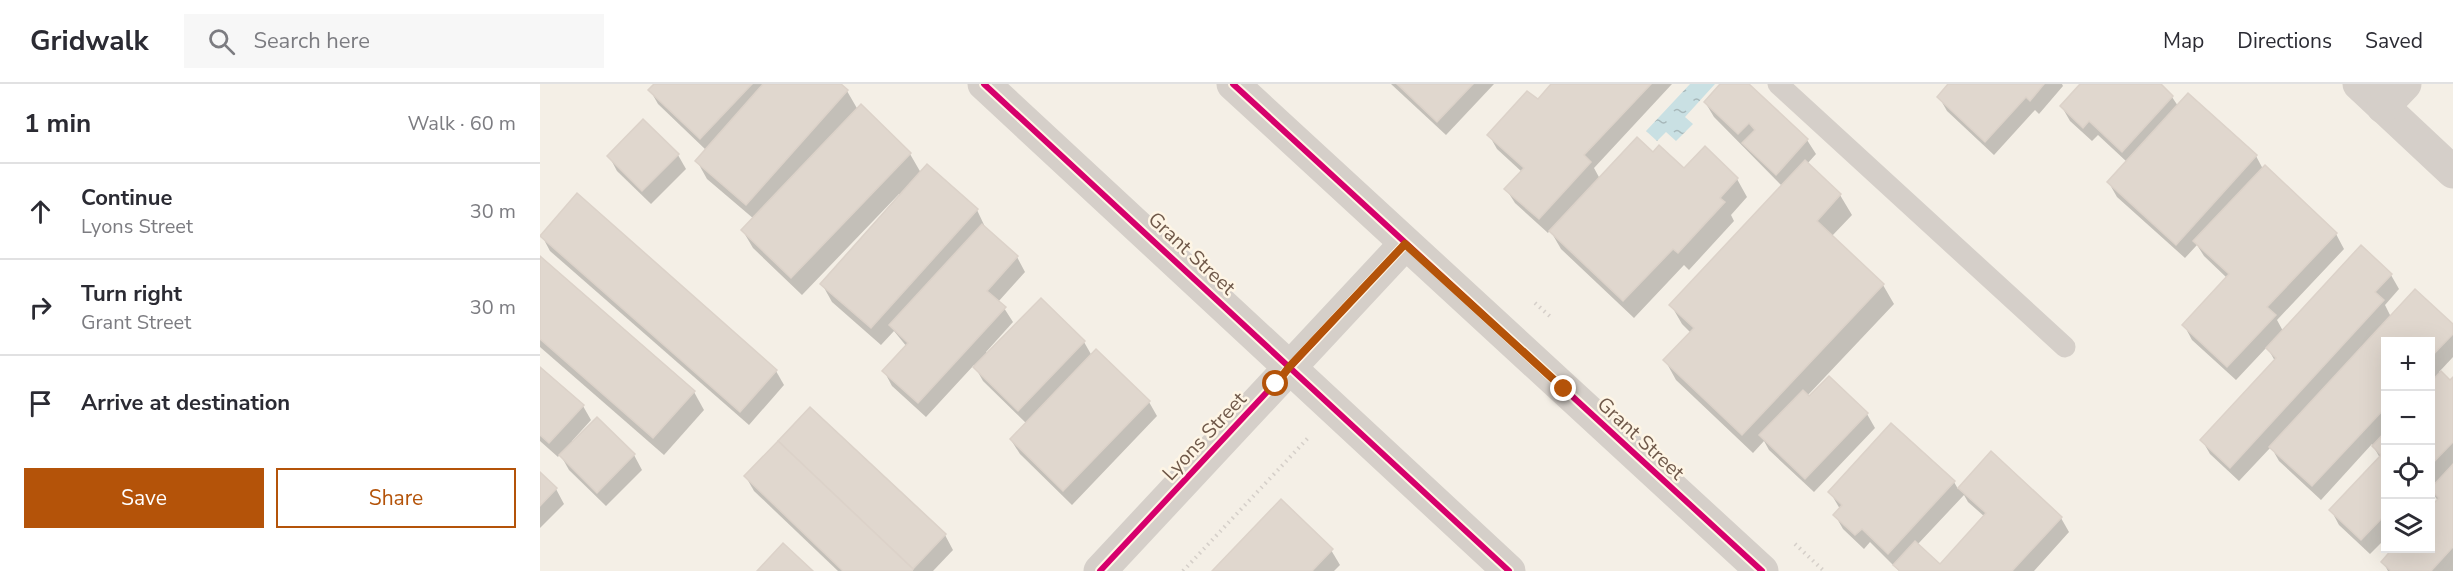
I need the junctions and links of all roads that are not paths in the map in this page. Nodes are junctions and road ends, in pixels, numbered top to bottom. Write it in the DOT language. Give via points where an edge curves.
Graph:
graph roads {
  1 [pos="984,84"];
  2 [pos="1233,84"];
  3 [pos="1778,84"];
  4 [pos="2359,84"];
  5 [pos="2394,95"];
  6 [pos="2453,172"];
  7 [pos="1405,244"];
  8 [pos="2065,347"];
  9 [pos="1290,366"];
  10 [pos="1100,571"];
  11 [pos="1509,571"];
  12 [pos="1762,571"];
  1 -- 9 [label="street, Grant Street"];
  2 -- 7 [label="street, Grant Street"];
  3 -- 8 [label="lane"];
  4 -- 5 [label="street"];
  5 -- 6 [label="street"];
  7 -- 9 [label="street, Lyons Street"];
  7 -- 12 [label="street, Grant Street"];
  9 -- 10 [label="street, Lyons Street"];
  9 -- 11 [label="street, Grant Street"];
}
